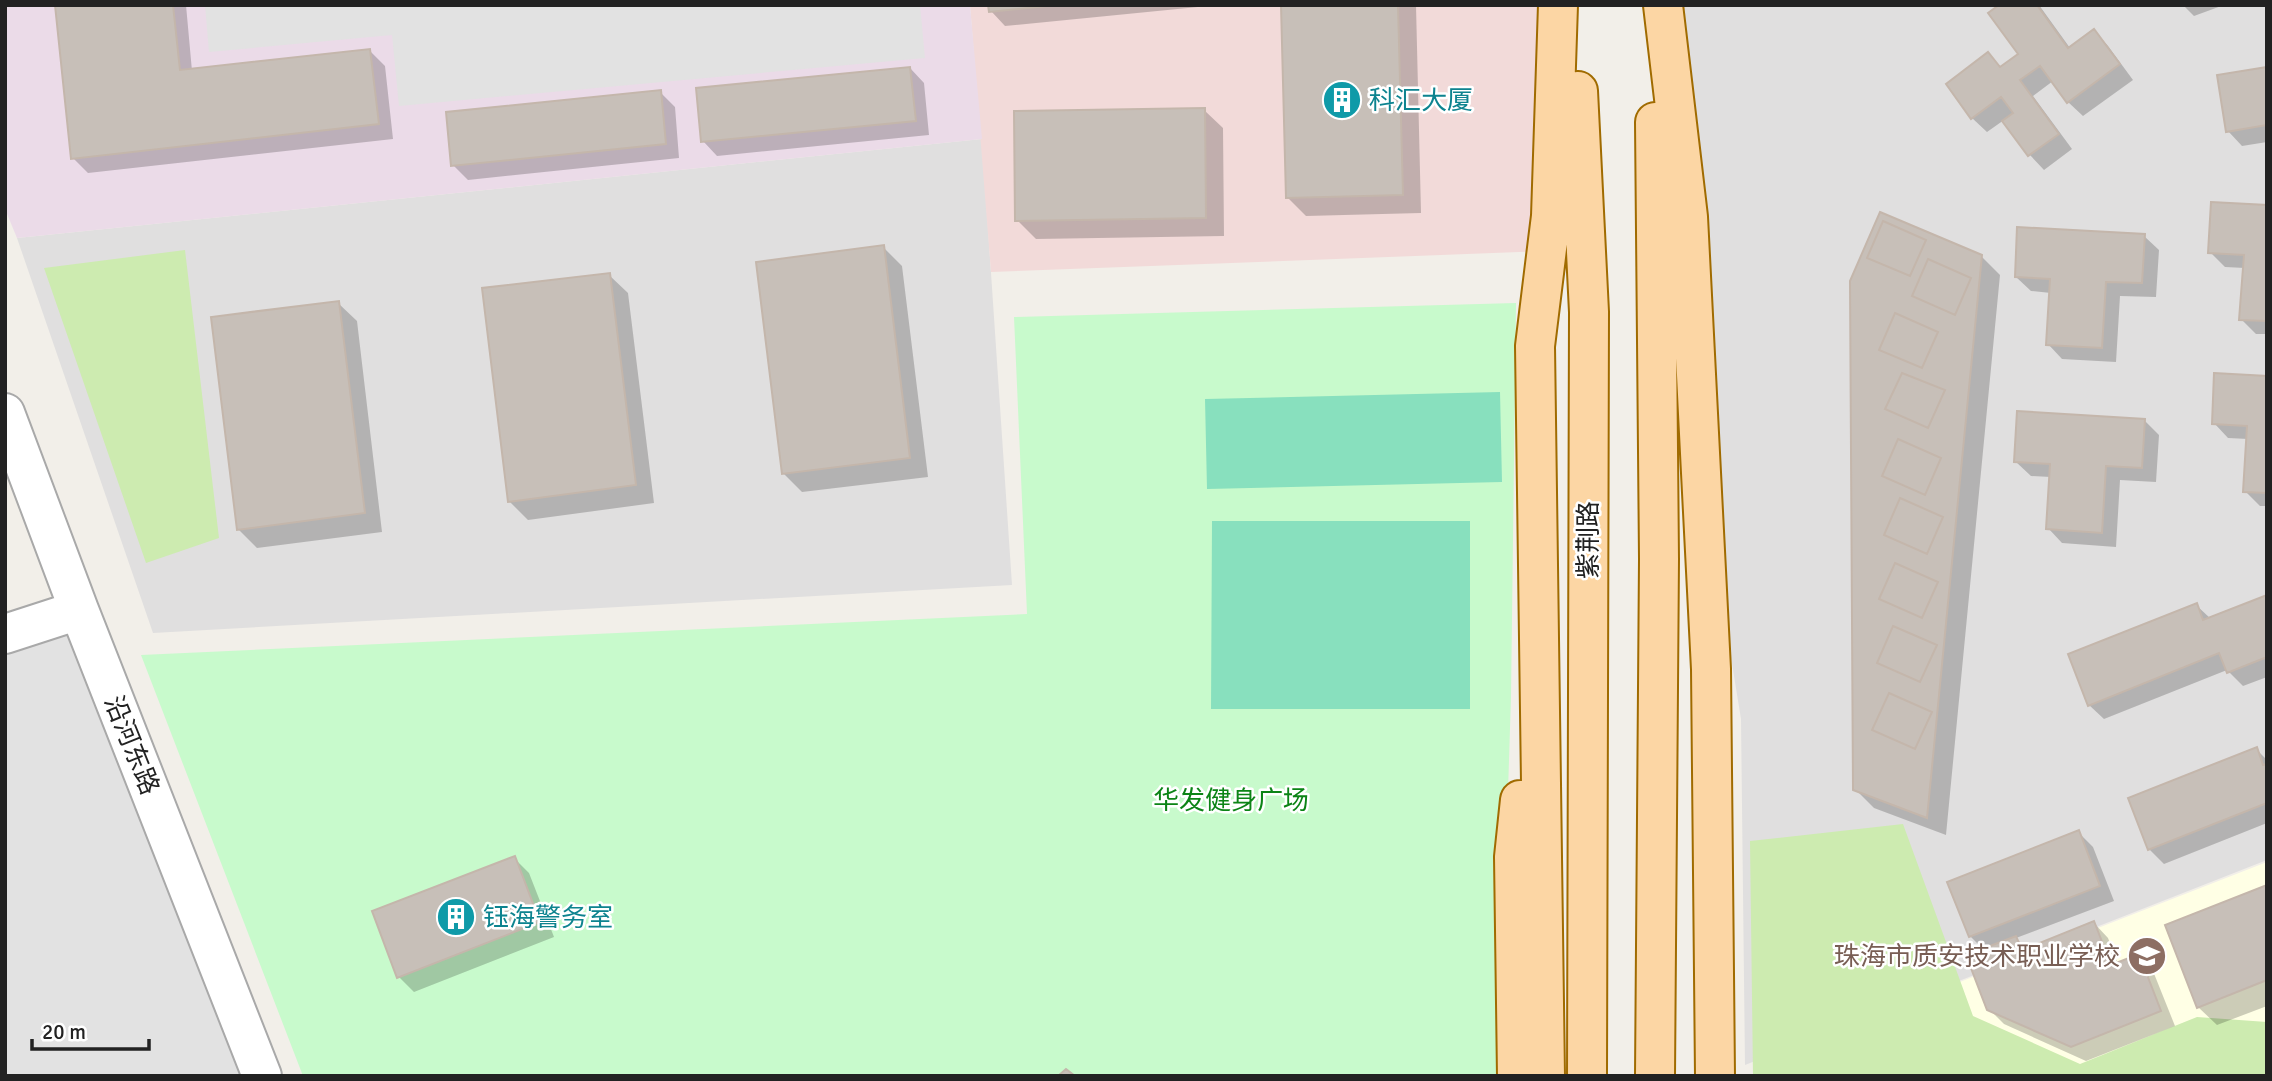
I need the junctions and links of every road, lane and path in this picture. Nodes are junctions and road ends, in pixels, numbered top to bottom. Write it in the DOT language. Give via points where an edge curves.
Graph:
graph roads {
  1 [pos="1558,5"];
  2 [pos="1574,5"];
  3 [pos="1654,5"];
  4 [pos="1663,5"];
  5 [pos="5,413"];
  6 [pos="1703,512"];
  7 [pos="79,610"];
  8 [pos="5,634"];
  9 [pos="1538,645"];
  10 [pos="262,1076"];
  11 [pos="1517,1076"];
  12 [pos="1545,1076"];
  13 [pos="1587,1076"];
  14 [pos="1655,1076"];
  15 [pos="1715,1076"];
  16 [pos="1738,1076"];
  1 -- 9 [label="main road" via="1551,216 1535,346"];
  2 -- 13 [label="main road, 紫荆路" via="1589,312"];
  3 -- 14 [label="main road" via="1659,559"];
  4 -- 6 [label="main road" via="1688,217"];
  5 -- 7 [label="street, 沿河东路"];
  6 -- 15 [label="main road" via="1711,670"];
  6 -- 16 [label="main road" via="1735,720"];
  7 -- 8 [label="street"];
  7 -- 10 [label="street, 沿河东路"];
  9 -- 11 [label="main road" via="1514,857"];
  9 -- 12 [label="main road"];
}
